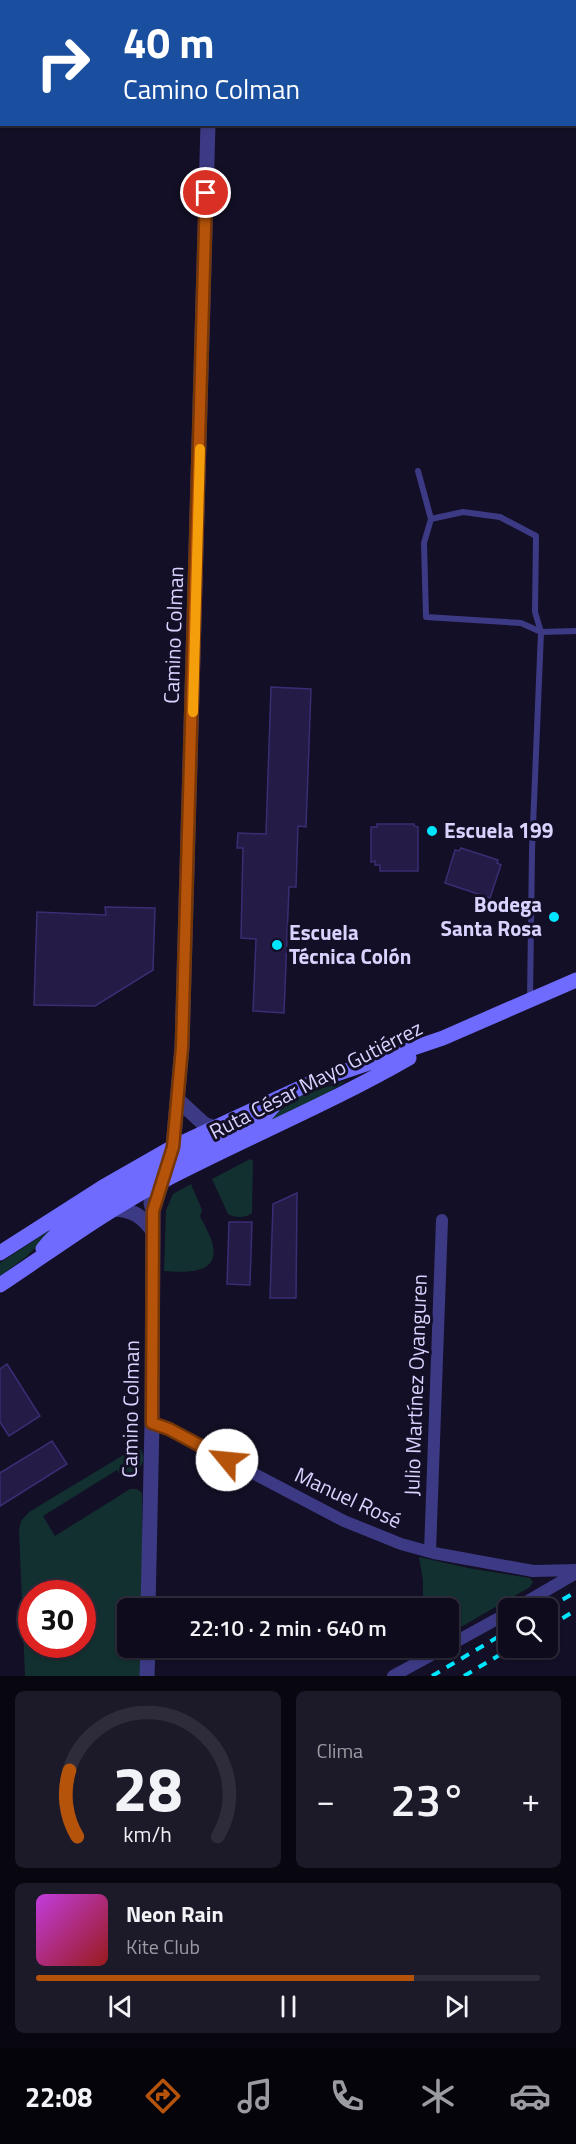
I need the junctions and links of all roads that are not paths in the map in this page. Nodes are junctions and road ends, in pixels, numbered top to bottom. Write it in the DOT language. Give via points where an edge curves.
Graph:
graph roads {
  1 [pos="208,126"];
  2 [pos="418,471"];
  3 [pos="431,519"];
  4 [pos="576,631"];
  5 [pos="541,632"];
  6 [pos="576,980"];
  7 [pos="530,1000"];
  8 [pos="443,1038"];
  9 [pos="282,1096"];
  10 [pos="178,1100"];
  11 [pos="214,1128"];
  12 [pos="180,1158"];
  13 [pos="114,1180"];
  14 [pos="162,1181"];
  15 [pos="139,1187"];
  16 [pos="114,1209"];
  17 [pos="153,1211"];
  18 [pos="442,1220"];
  19 [pos="153,1230"];
  20 [pos="0,1253"];
  21 [pos="32,1264"];
  22 [pos="0,1285"];
  23 [pos="152,1423"];
  24 [pos="430,1552"];
  25 [pos="576,1571"];
  26 [pos="148,1598"];
  27 [pos="532,1598"];
  28 [pos="498,1618"];
  29 [pos="459,1640"];
  30 [pos="148,1658"];
  31 [pos="425,1658"];
  32 [pos="147,1676"];
  33 [pos="393,1676"];
  1 -- 10 [label="street, Camino Colman" via="189,861"];
  2 -- 3 [label="lane"];
  3 -- 5 [label="lane" via="463,512 500,517 536,536 535,612"];
  3 -- 5 [label="lane" via="424,543 426,618 521,623"];
  4 -- 5 [label="lane"];
  5 -- 7 [label="lane"];
  6 -- 7 [label="main road, Ruta César Mayo Gutiérrez"];
  7 -- 8 [label="main road, Ruta César Mayo Gutiérrez"];
  8 -- 9 [label="main road, Ruta César Mayo Gutiérrez"];
  8 -- 12 [label="main road, Ruta César Mayo Gutiérrez" via="381,1074"];
  9 -- 11 [label="main road, Ruta César Mayo Gutiérrez"];
  9 -- 12 [label="main road" via="263,1118"];
  10 -- 11 [label="street"];
  10 -- 12 [label="street, Camino Colman"];
  11 -- 12 [label="main road, Ruta César Mayo Gutiérrez"];
  12 -- 13 [label="main road, Ruta César Mayo Gutiérrez"];
  12 -- 14 [label="main road, Ruta César Mayo Gutiérrez"];
  12 -- 14 [label="street, Camino Colman"];
  12 -- 15 [label="main road" via="159,1166"];
  13 -- 15 [label="street" via="125,1179"];
  13 -- 20 [label="main road, Ruta César Mayo Gutiérrez"];
  14 -- 15 [label="main road, Ruta César Mayo Gutiérrez"];
  14 -- 17 [label="street, Camino Colman"];
  15 -- 16 [label="main road"];
  15 -- 17 [label="street, Camino Colman"];
  15 -- 21 [label="main road" via="61,1230"];
  16 -- 19 [label="street" via="135,1212"];
  16 -- 21 [label="main road"];
  17 -- 19 [label="street, Camino Colman"];
  18 -- 24 [label="street, Julio Martínez Oyanguren"];
  19 -- 23 [label="street, Camino Colman"];
  21 -- 22 [label="main road"];
  23 -- 24 [label="street, Manuel Rosé" via="364,1530"];
  23 -- 26 [label="street, Camino Colman"];
  24 -- 25 [label="street, Manuel Rosé" via="533,1571"];
  25 -- 27 [label="street"];
  28 -- 29 [label="street"];
  30 -- 32 [label="street"];
  31 -- 33 [label="street"];
}
